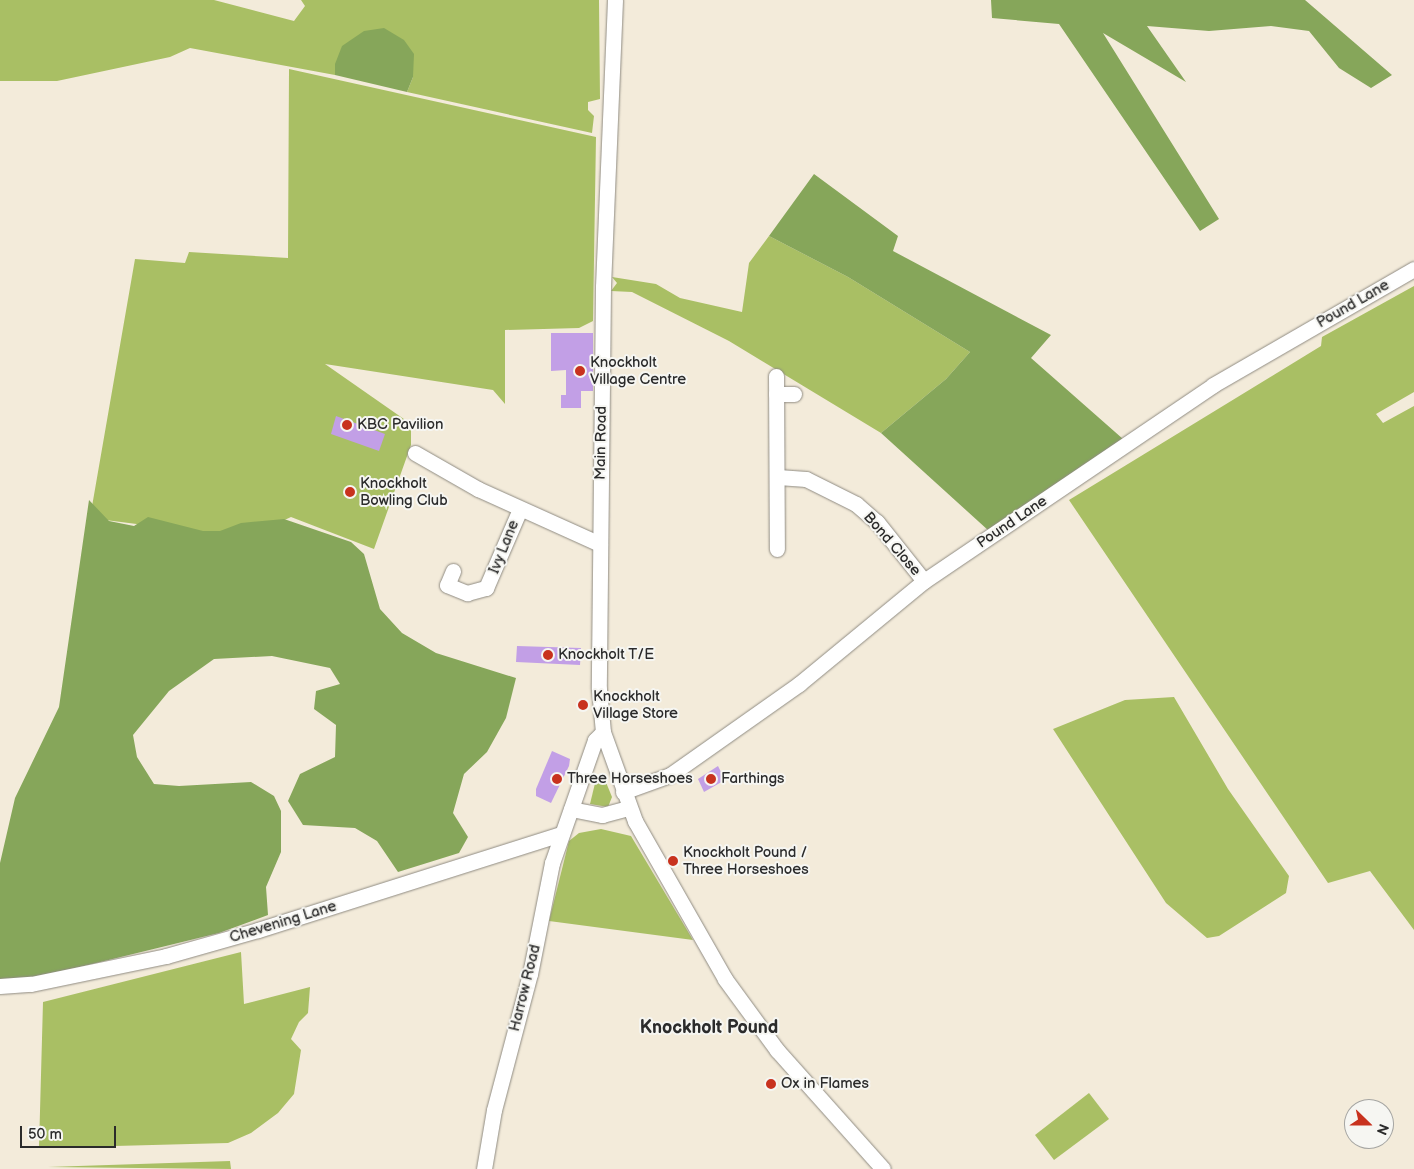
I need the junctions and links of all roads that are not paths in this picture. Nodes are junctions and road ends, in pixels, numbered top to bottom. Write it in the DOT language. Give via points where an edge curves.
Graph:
graph roads {
  1 [pos="616,0"];
  2 [pos="1414,268"];
  3 [pos="776,376"];
  4 [pos="776,394"];
  5 [pos="794,394"];
  6 [pos="415,453"];
  7 [pos="778,477"];
  8 [pos="520,508"];
  9 [pos="774,542"];
  10 [pos="600,544"];
  11 [pos="453,571"];
  12 [pos="924,581"];
  13 [pos="603,732"];
  14 [pos="623,792"];
  15 [pos="571,808"];
  16 [pos="629,808"];
  17 [pos="561,834"];
  18 [pos="0,986"];
  19 [pos="484,1169"];
  20 [pos="883,1169"];
  1 -- 10 [label="street, Main Road" via="604,225"];
  2 -- 12 [label="street, Pound Lane" via="1213,385"];
  3 -- 4 [label="street"];
  4 -- 5 [label="street"];
  4 -- 7 [label="street"];
  6 -- 8 [label="street, Ivy Lane"];
  7 -- 9 [label="street"];
  7 -- 12 [label="street, Bond Close" via="806,479 856,504 876,522"];
  8 -- 10 [label="street, Ivy Lane"];
  8 -- 11 [label="street, Ivy Lane" via="486,588 467,593 447,584"];
  10 -- 13 [label="street, Main Road" via="599,689"];
  12 -- 14 [label="street, Pound Lane" via="800,684 678,770"];
  13 -- 14 [label="street, Main Road"];
  13 -- 15 [label="street, Harrow Road" via="595,740"];
  14 -- 16 [label="street, Main Road"];
  15 -- 16 [label="street" via="602,815"];
  15 -- 17 [label="street, Harrow Road"];
  16 -- 20 [label="street, Main Road" via="690,921 737,997 787,1061"];
  17 -- 18 [label="street, Chevening Lane" via="185,951 31,984"];
  17 -- 19 [label="street, Harrow Road" via="544,894 530,974 494,1110"];
}
